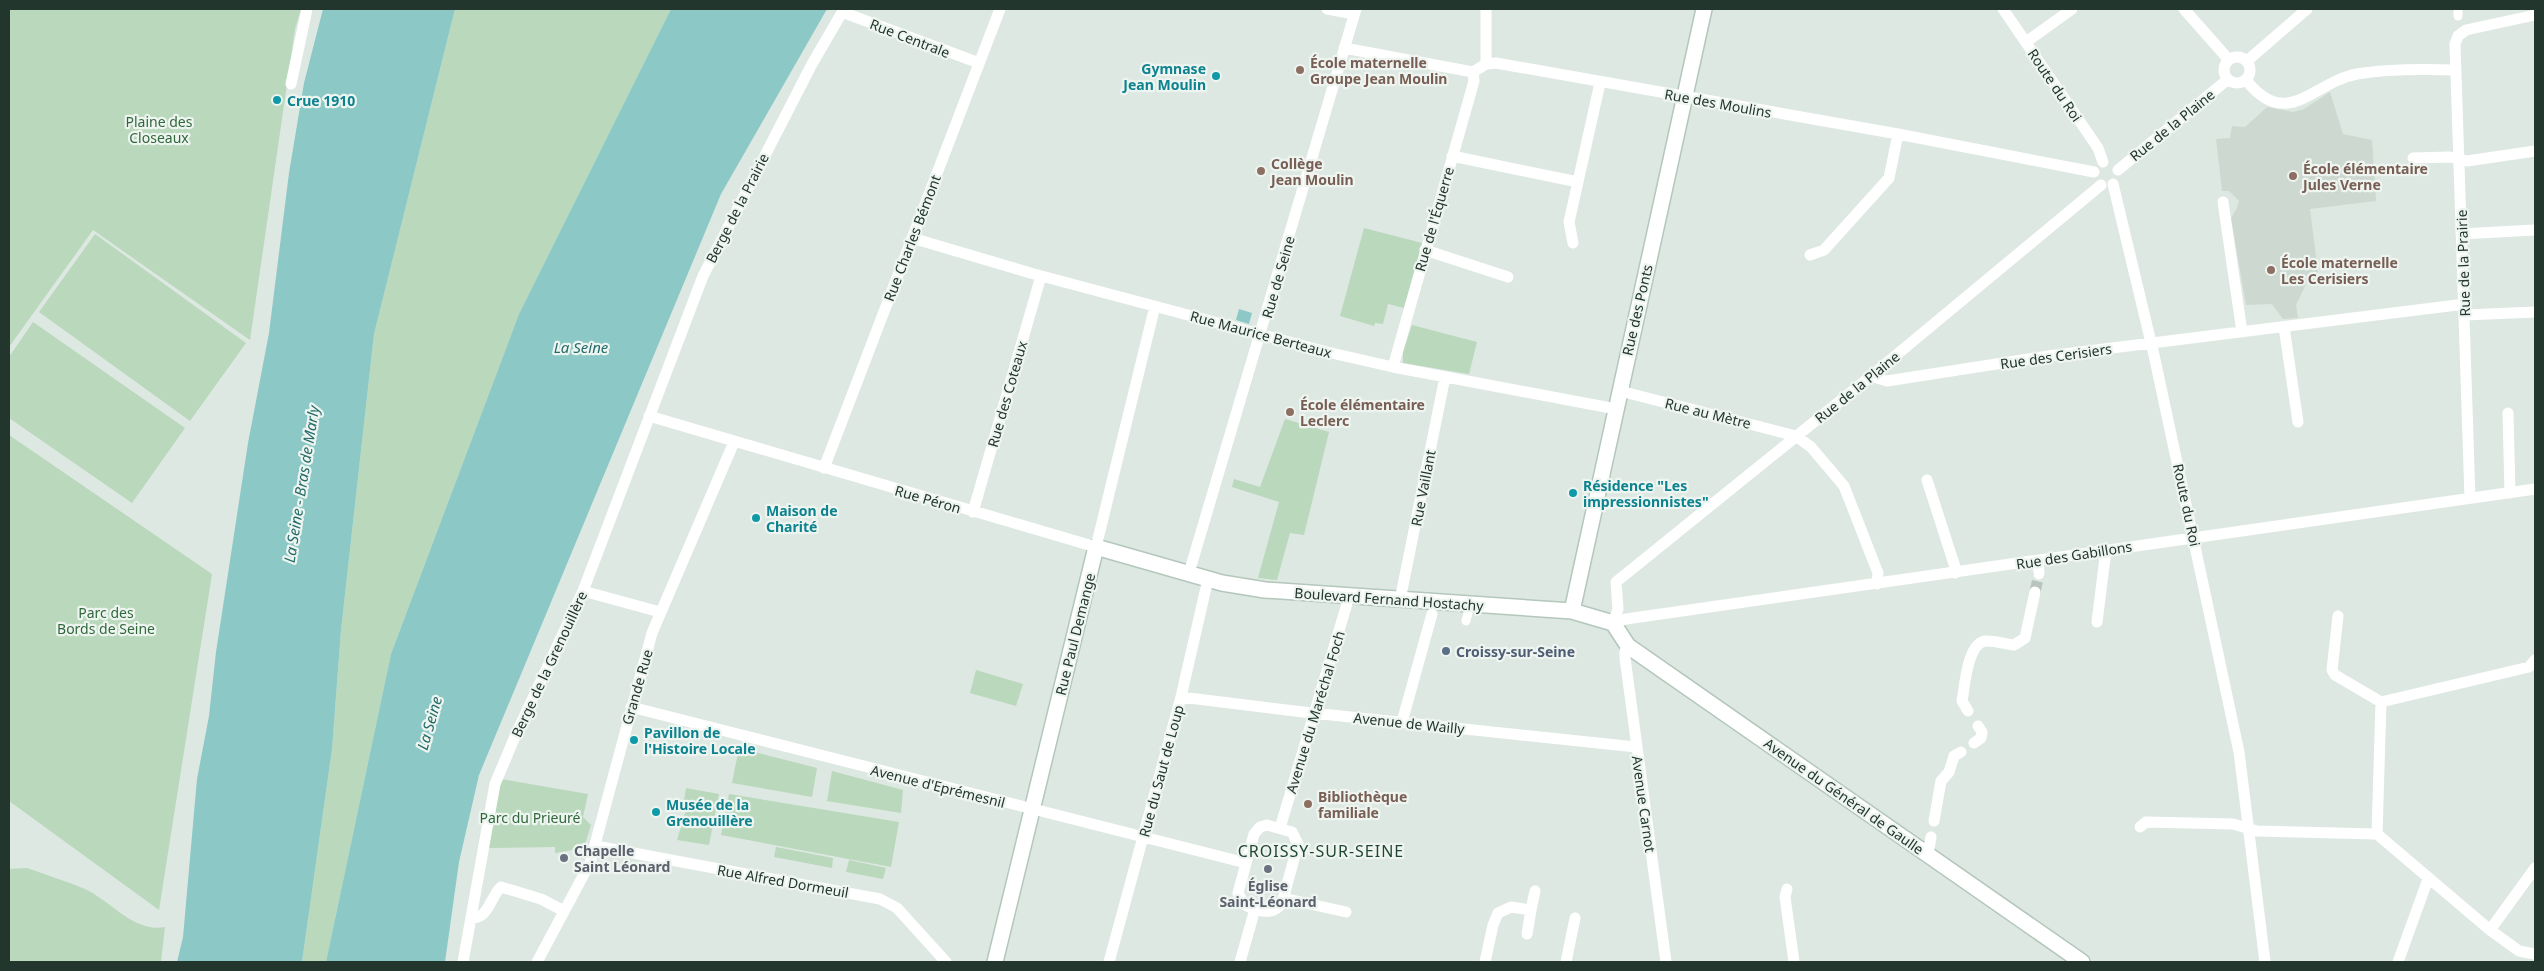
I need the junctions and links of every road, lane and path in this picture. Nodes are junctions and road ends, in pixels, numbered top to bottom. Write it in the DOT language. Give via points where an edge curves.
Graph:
graph roads {
  1 [pos="307,9"];
  2 [pos="1000,9"];
  3 [pos="1327,9"];
  4 [pos="1486,9"];
  5 [pos="1704,9"];
  6 [pos="2003,9"];
  7 [pos="2072,9"];
  8 [pos="2184,9"];
  9 [pos="2307,9"];
  10 [pos="843,10"];
  11 [pos="1355,11"];
  12 [pos="2535,15"];
  13 [pos="2026,42"];
  14 [pos="1344,48"];
  15 [pos="2228,60"];
  16 [pos="2247,62"];
  17 [pos="979,63"];
  18 [pos="1486,64"];
  19 [pos="2456,70"];
  20 [pos="1473,72"];
  21 [pos="2227,80"];
  22 [pos="2246,80"];
  23 [pos="1600,83"];
  24 [pos="291,84"];
  25 [pos="1684,97"];
  26 [pos="1898,134"];
  27 [pos="2535,151"];
  28 [pos="1452,156"];
  29 [pos="2413,158"];
  30 [pos="2459,158"];
  31 [pos="2103,162"];
  32 [pos="2118,170"];
  33 [pos="2094,172"];
  34 [pos="1578,182"];
  35 [pos="2114,184"];
  36 [pos="2101,185"];
  37 [pos="2223,202"];
  38 [pos="2535,230"];
  39 [pos="2461,234"];
  40 [pos="912,238"];
  41 [pos="1573,243"];
  42 [pos="1425,250"];
  43 [pos="1810,255"];
  44 [pos="1041,276"];
  45 [pos="1508,277"];
  46 [pos="1155,306"];
  47 [pos="2465,311"];
  48 [pos="2535,312"];
  49 [pos="2284,327"];
  50 [pos="2242,332"];
  51 [pos="1260,335"];
  52 [pos="2151,344"];
  53 [pos="1393,367"];
  54 [pos="1871,376"];
  55 [pos="1446,377"];
  56 [pos="1620,391"];
  57 [pos="1616,409"];
  58 [pos="2508,413"];
  59 [pos="649,416"];
  60 [pos="2298,422"];
  61 [pos="1796,436"];
  62 [pos="734,442"];
  63 [pos="824,468"];
  64 [pos="1927,480"];
  65 [pos="2535,489"];
  66 [pos="2510,493"];
  67 [pos="2470,498"];
  68 [pos="973,512"];
  69 [pos="2194,537"];
  70 [pos="1096,547"];
  71 [pos="2106,550"];
  72 [pos="2038,561"];
  73 [pos="1189,573"];
  74 [pos="1955,573"];
  75 [pos="2039,574"];
  76 [pos="1208,579"];
  77 [pos="1877,584"];
  78 [pos="583,591"];
  79 [pos="2035,592"];
  80 [pos="1349,597"];
  81 [pos="1400,600"];
  82 [pos="1470,605"];
  83 [pos="1572,611"];
  84 [pos="660,612"];
  85 [pos="1432,614"];
  86 [pos="2338,616"];
  87 [pos="1466,621"];
  88 [pos="2097,622"];
  89 [pos="1613,623"];
  90 [pos="1628,646"];
  91 [pos="2535,660"];
  92 [pos="1182,697"];
  93 [pos="2381,702"];
  94 [pos="631,707"];
  95 [pos="1968,711"];
  96 [pos="1315,714"];
  97 [pos="1402,722"];
  98 [pos="1978,726"];
  99 [pos="1974,743"];
  100 [pos="1636,747"];
  101 [pos="1961,752"];
  102 [pos="1032,810"];
  103 [pos="1934,821"];
  104 [pos="2140,827"];
  105 [pos="1280,828"];
  106 [pos="2248,828"];
  107 [pos="2377,834"];
  108 [pos="1144,837"];
  109 [pos="1931,837"];
  110 [pos="596,846"];
  111 [pos="1928,854"];
  112 [pos="1246,863"];
  113 [pos="2535,868"];
  114 [pos="2428,879"];
  115 [pos="1787,889"];
  116 [pos="1535,891"];
  117 [pos="1283,898"];
  118 [pos="1255,909"];
  119 [pos="1531,910"];
  120 [pos="564,911"];
  121 [pos="1349,911"];
  122 [pos="471,918"];
  123 [pos="1575,918"];
  124 [pos="2490,930"];
  125 [pos="1527,934"];
  126 [pos="2535,954"];
  127 [pos="463,962"];
  128 [pos="536,962"];
  129 [pos="946,962"];
  130 [pos="995,962"];
  131 [pos="1109,962"];
  132 [pos="1240,962"];
  133 [pos="1485,962"];
  134 [pos="1566,962"];
  135 [pos="1666,962"];
  136 [pos="1794,962"];
  137 [pos="2082,962"];
  138 [pos="2265,962"];
  139 [pos="2398,962"];
  1 -- 24 [label="street"];
  2 -- 17 [label="street, Rue Charles Bémont"];
  3 -- 11 [label="street"];
  4 -- 18 [label="street"];
  5 -- 25 [label="main road, Rue des Ponts"];
  6 -- 13 [label="street, Route du Roi"];
  7 -- 13 [label="street"];
  8 -- 15 [label="street"];
  9 -- 16 [label="street"];
  10 -- 17 [label="street, Rue Centrale"];
  10 -- 59 [label="street, Berge de la Prairie" via="703,276"];
  11 -- 14 [label="street, Rue de Seine"];
  12 -- 19 [label="street, Rue de la Prairie" via="2464,31 2456,42"];
  13 -- 31 [label="street, Route du Roi" via="2098,148"];
  14 -- 20 [label="street"];
  14 -- 51 [label="street, Rue de Seine"];
  15 -- 16 [label="street" via="2240,57"];
  15 -- 21 [label="street" via="2224,67"];
  16 -- 22 [label="street" via="2250,69"];
  17 -- 40 [label="street, Rue Charles Bémont"];
  18 -- 20 [label="street"];
  18 -- 23 [label="street, Rue des Moulins" via="1496,63"];
  19 -- 22 [label="street" via="2359,73 2335,81 2303,100 2284,103 2268,100"];
  19 -- 30 [label="street, Rue de la Prairie"];
  20 -- 28 [label="street, Rue de l'Équerre" via="1474,81"];
  21 -- 22 [label="street" via="2238,84"];
  21 -- 32 [label="street, Rue de la Plaine"];
  23 -- 25 [label="street, Rue des Moulins"];
  23 -- 34 [label="street"];
  25 -- 26 [label="street, Rue des Moulins"];
  25 -- 56 [label="main road, Rue des Ponts"];
  26 -- 33 [label="street, Rue des Moulins"];
  26 -- 43 [label="street" via="1889,178 1824,250"];
  27 -- 30 [label="street" via="2467,161"];
  28 -- 34 [label="street"];
  28 -- 42 [label="street, Rue de l'Équerre"];
  29 -- 30 [label="street"];
  30 -- 39 [label="street, Rue de la Prairie"];
  31 -- 32 [label="street" via="2113,164"];
  31 -- 33 [label="street"];
  32 -- 35 [label="street, Route du Roi"];
  33 -- 36 [label="street"];
  34 -- 41 [label="street" via="1569,222"];
  35 -- 36 [label="street"];
  35 -- 52 [label="street, Route du Roi"];
  36 -- 54 [label="street, Rue de la Plaine"];
  37 -- 50 [label="street"];
  38 -- 39 [label="street"];
  39 -- 47 [label="street, Rue de la Prairie"];
  40 -- 44 [label="street, Rue Maurice Berteaux"];
  40 -- 63 [label="street, Rue Charles Bémont"];
  42 -- 45 [label="street"];
  42 -- 53 [label="street, Rue de l'Équerre"];
  44 -- 46 [label="street, Rue Maurice Berteaux"];
  44 -- 68 [label="street, Rue des Coteaux"];
  46 -- 51 [label="street, Rue Maurice Berteaux"];
  46 -- 70 [label="street, Rue Paul Demange"];
  47 -- 48 [label="street, Rue des Cerisiers"];
  47 -- 49 [label="street, Rue des Cerisiers" via="2457,305"];
  47 -- 67 [label="street, Rue de la Prairie"];
  49 -- 50 [label="street, Rue des Cerisiers"];
  49 -- 60 [label="street"];
  50 -- 52 [label="street, Rue des Cerisiers"];
  51 -- 53 [label="street, Rue Maurice Berteaux"];
  51 -- 73 [label="street, Rue de Seine"];
  52 -- 54 [label="street, Rue des Cerisiers" via="1887,381"];
  52 -- 69 [label="street, Route du Roi"];
  53 -- 55 [label="street, Rue Maurice Berteaux"];
  54 -- 61 [label="street, Rue de la Plaine"];
  55 -- 57 [label="street, Rue Maurice Berteaux"];
  55 -- 81 [label="street, Rue Vaillant"];
  56 -- 57 [label="main road, Rue des Ponts"];
  56 -- 61 [label="street, Rue au Mètre"];
  57 -- 83 [label="main road, Rue des Ponts"];
  58 -- 66 [label="street"];
  59 -- 62 [label="street, Rue Péron"];
  59 -- 78 [label="street, Berge de la Grenouillère"];
  61 -- 77 [label="street" via="1811,447 1844,486 1878,573"];
  61 -- 89 [label="street, Rue de la Plaine" via="1616,582 1618,610"];
  62 -- 63 [label="street, Rue Péron"];
  62 -- 84 [label="street, Grande Rue"];
  63 -- 68 [label="street, Rue Péron"];
  64 -- 74 [label="street"];
  65 -- 66 [label="street, Rue des Gabillons"];
  66 -- 67 [label="street, Rue des Gabillons"];
  67 -- 69 [label="street, Rue des Gabillons"];
  68 -- 70 [label="street, Rue Péron"];
  69 -- 71 [label="street, Rue des Gabillons"];
  69 -- 106 [label="street, Route du Roi" via="2239,752"];
  70 -- 73 [label="main road, Rue Péron"];
  70 -- 102 [label="main road, Rue Paul Demange"];
  71 -- 72 [label="street, Rue des Gabillons"];
  71 -- 88 [label="street"];
  72 -- 74 [label="street, Rue des Gabillons"];
  72 -- 75 [label="street"];
  73 -- 76 [label="main road, Rue Péron"];
  74 -- 77 [label="street, Rue des Gabillons"];
  76 -- 80 [label="main road, Boulevard Fernand Hostachy" via="1275,591"];
  76 -- 92 [label="street, Rue du Saut de Loup"];
  77 -- 89 [label="street, Rue des Gabillons"];
  78 -- 84 [label="street"];
  78 -- 122 [label="street, Berge de la Grenouillère" via="495,784"];
  79 -- 95 [label="street" via="2025,638 2014,646 1986,641 1978,643 1972,651 1962,701"];
  80 -- 81 [label="main road, Boulevard Fernand Hostachy"];
  80 -- 96 [label="street, Avenue du Maréchal Foch"];
  81 -- 82 [label="main road, Boulevard Fernand Hostachy"];
  82 -- 83 [label="main road, Boulevard Fernand Hostachy"];
  82 -- 87 [label="street"];
  83 -- 89 [label="main road, Boulevard Fernand Hostachy"];
  84 -- 94 [label="street, Grande Rue"];
  85 -- 97 [label="street"];
  86 -- 93 [label="street" via="2332,670 2335,675"];
  89 -- 90 [label="main road, Avenue du Général de Gaulle"];
  90 -- 100 [label="street, Avenue Carnot" via="1625,658"];
  90 -- 111 [label="main road, Avenue du Général de Gaulle"];
  91 -- 93 [label="street" via="2529,667"];
  92 -- 96 [label="street, Avenue de Wailly"];
  92 -- 108 [label="street, Rue du Saut de Loup"];
  93 -- 107 [label="street"];
  94 -- 102 [label="street, Avenue d'Eprémesnil"];
  94 -- 110 [label="street, Grande Rue"];
  96 -- 97 [label="street, Avenue de Wailly"];
  96 -- 105 [label="street, Avenue du Maréchal Foch"];
  97 -- 100 [label="street, Avenue de Wailly"];
  98 -- 99 [label="street" via="1981,738"];
  100 -- 135 [label="street, Avenue Carnot"];
  101 -- 103 [label="street" via="1954,756 1949,772 1941,781"];
  102 -- 108 [label="street, Avenue d'Eprémesnil"];
  102 -- 130 [label="main road, Rue Paul Demange"];
  104 -- 106 [label="street" via="2146,822 2233,824"];
  105 -- 112 [label="street" via="1267,825 1257,830"];
  105 -- 117 [label="street" via="1293,833 1298,844"];
  106 -- 107 [label="street" via="2257,831"];
  106 -- 138 [label="street, Route du Roi"];
  107 -- 114 [label="street"];
  108 -- 112 [label="street, Avenue d'Eprémesnil"];
  108 -- 131 [label="street, Rue du Saut de Loup"];
  109 -- 111 [label="street"];
  110 -- 120 [label="street, Grande Rue"];
  110 -- 129 [label="street, Rue Alfred Dormeuil" via="880,899 897,908"];
  111 -- 137 [label="main road, Avenue du Général de Gaulle"];
  112 -- 118 [label="street" via="1238,895 1243,903"];
  113 -- 124 [label="street"];
  114 -- 124 [label="street"];
  114 -- 139 [label="street"];
  115 -- 136 [label="street" via="1785,897"];
  116 -- 119 [label="street"];
  117 -- 118 [label="street" via="1274,910"];
  117 -- 121 [label="street"];
  118 -- 132 [label="street"];
  119 -- 125 [label="street"];
  119 -- 133 [label="street" via="1511,907 1498,913"];
  120 -- 122 [label="street" via="541,899 501,887 484,914"];
  120 -- 128 [label="street, Grande Rue"];
  122 -- 127 [label="street, Berge de la Grenouillère"];
  123 -- 134 [label="street"];
  124 -- 126 [label="street" via="2519,951"];
}
